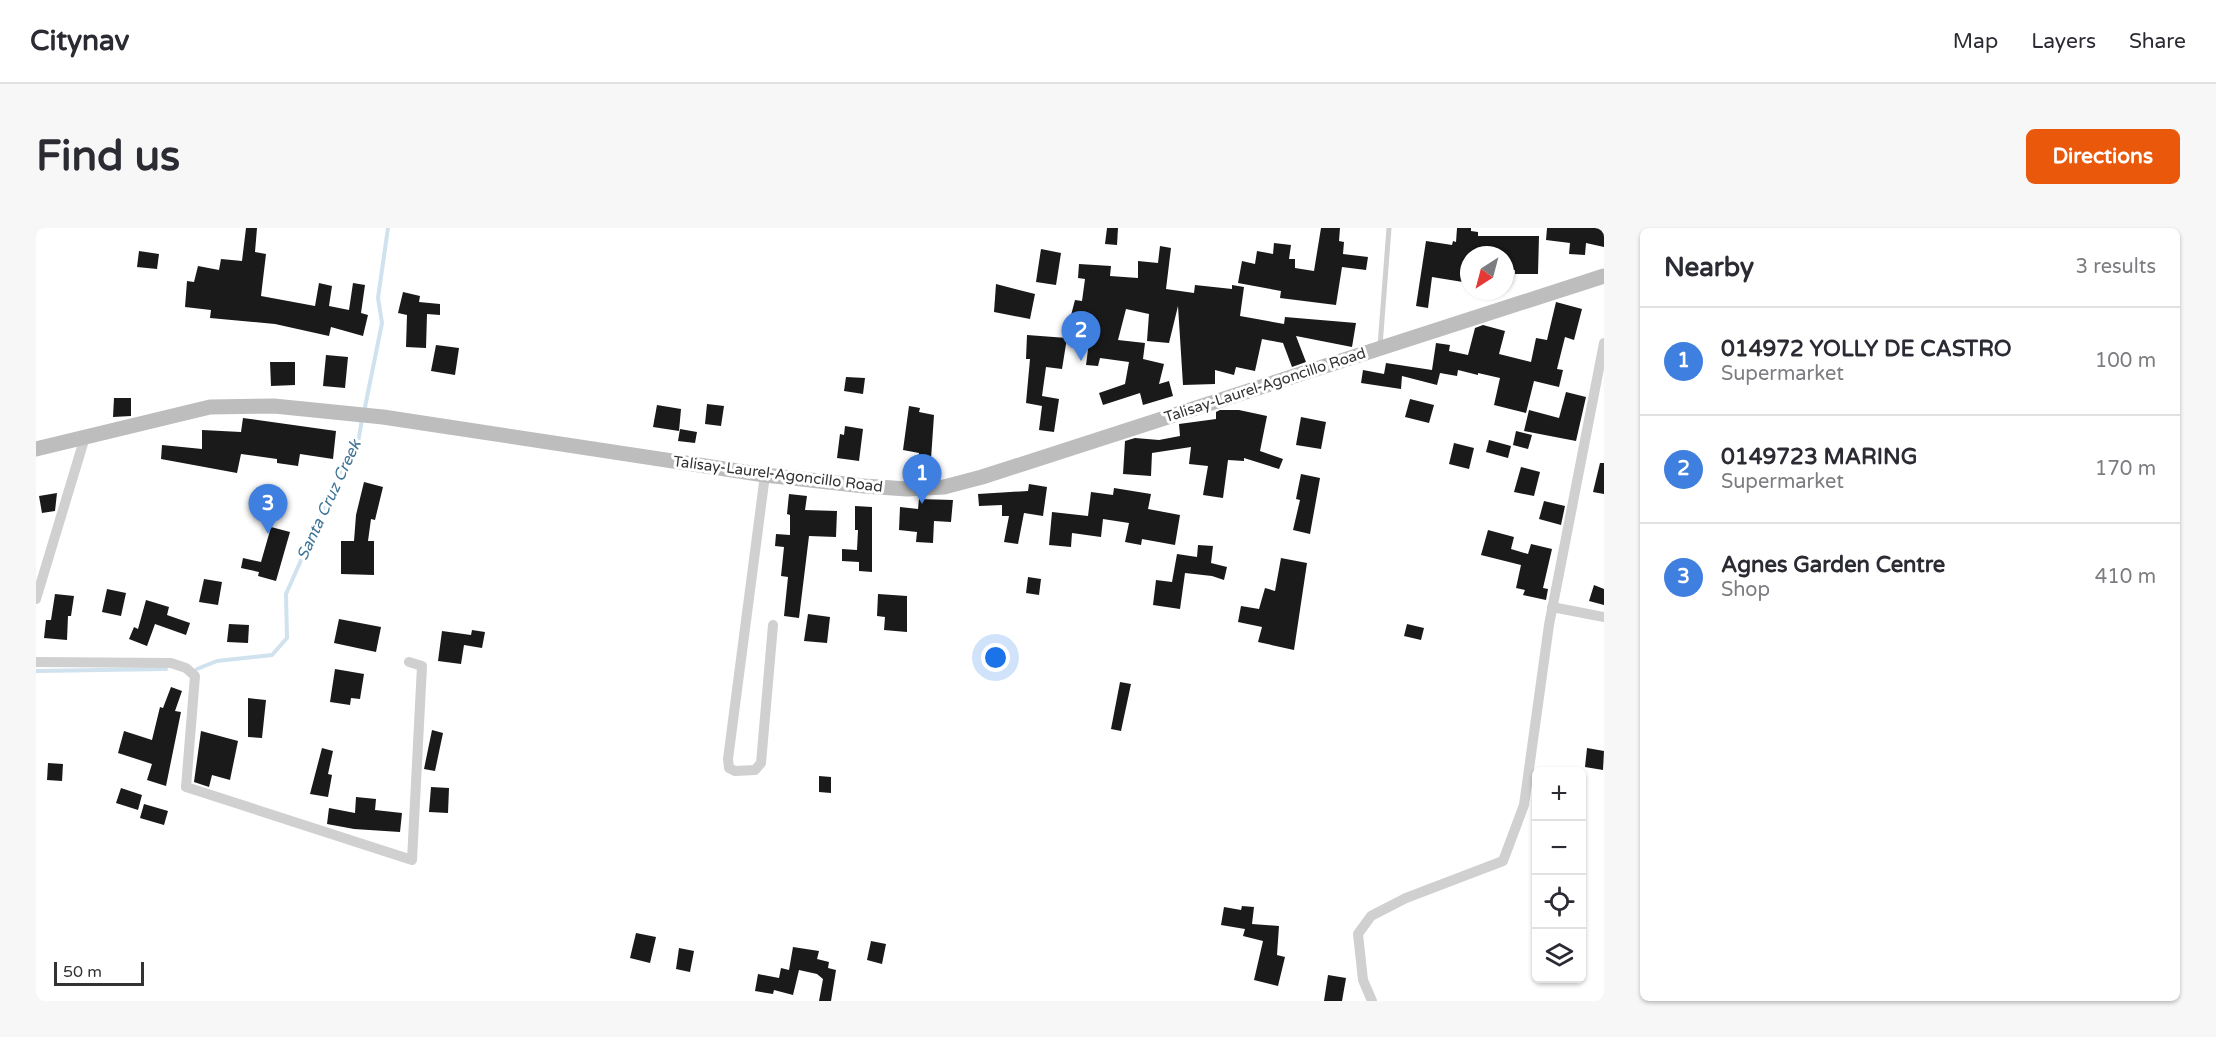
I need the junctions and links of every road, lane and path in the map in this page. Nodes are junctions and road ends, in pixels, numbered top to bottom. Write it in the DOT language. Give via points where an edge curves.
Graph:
graph roads {
  1 [pos="1389,228"];
  2 [pos="1604,276"];
  3 [pos="1604,343"];
  4 [pos="1380,348"];
  5 [pos="85,437"];
  6 [pos="36,449"];
  7 [pos="765,475"];
  8 [pos="36,599"];
  9 [pos="1552,607"];
  10 [pos="1604,617"];
  11 [pos="773,625"];
  12 [pos="36,662"];
  13 [pos="409,662"];
  14 [pos="1372,1001"];
  1 -- 4 [label="lane"];
  2 -- 4 [label="main road, Talisay-Laurel-Agoncillo Road"];
  3 -- 9 [label="street"];
  4 -- 7 [label="main road, Talisay-Laurel-Agoncillo Road" via="944,487 907,489"];
  5 -- 6 [label="main road, Talisay-Laurel-Agoncillo Road"];
  5 -- 7 [label="main road, Talisay-Laurel-Agoncillo Road" via="210,407 274,406 383,417"];
  5 -- 8 [label="street"];
  7 -- 11 [label="street" via="728,759 729,768 735,771 755,770 761,763"];
  9 -- 10 [label="street"];
  9 -- 14 [label="street" via="1524,806 1503,861 1406,898 1371,916 1358,934 1363,980"];
  12 -- 13 [label="street" via="171,663 186,668 195,676 186,787 412,860 422,666"];
}
